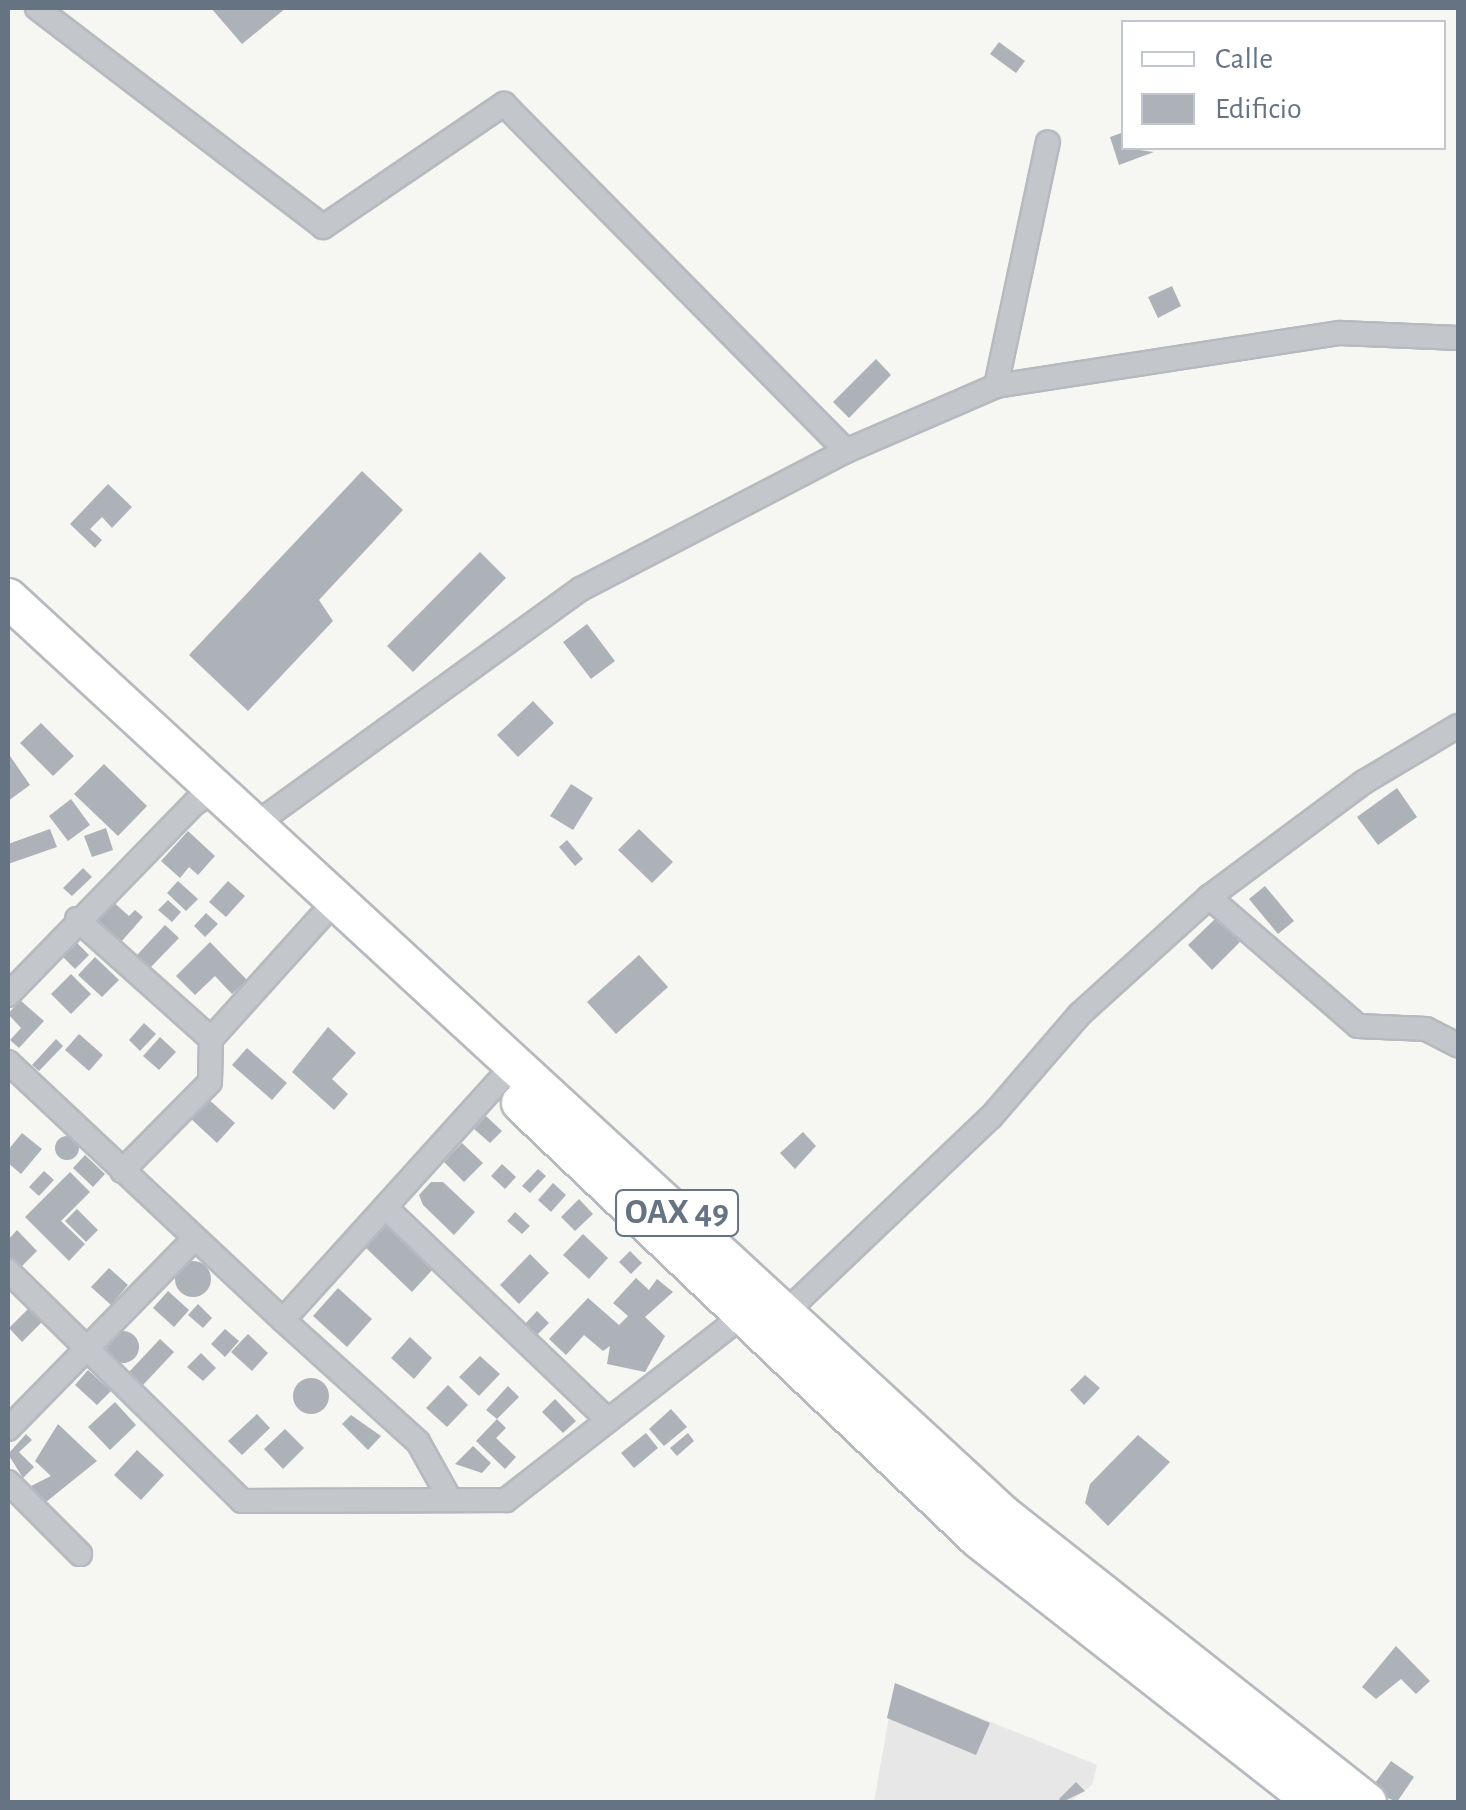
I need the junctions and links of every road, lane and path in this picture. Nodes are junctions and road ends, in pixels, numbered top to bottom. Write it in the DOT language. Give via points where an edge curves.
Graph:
graph roads {
  1 [pos="37,8"];
  2 [pos="1048,142"];
  3 [pos="1458,338"];
  4 [pos="996,386"];
  5 [pos="846,450"];
  6 [pos="8,598"];
  7 [pos="8,631"];
  8 [pos="1458,726"];
  9 [pos="206,797"];
  10 [pos="256,824"];
  11 [pos="1209,897"];
  12 [pos="320,918"];
  13 [pos="77,920"];
  14 [pos="8,995"];
  15 [pos="211,1039"];
  16 [pos="1458,1044"];
  17 [pos="8,1062"];
  18 [pos="506,1072"];
  19 [pos="122,1171"];
  20 [pos="386,1208"];
  21 [pos="195,1238"];
  22 [pos="8,1271"];
  23 [pos="786,1313"];
  24 [pos="741,1317"];
  25 [pos="283,1320"];
  26 [pos="87,1347"];
  27 [pos="608,1419"];
  28 [pos="8,1429"];
  29 [pos="902,1444"];
  30 [pos="8,1482"];
  31 [pos="448,1496"];
  32 [pos="991,1527"];
  33 [pos="80,1554"];
  34 [pos="1315,1802"];
  35 [pos="1367,1802"];
  1 -- 5 [label="street" via="323,228 504,104"];
  2 -- 4 [label="street"];
  3 -- 4 [label="street" via="1340,333"];
  4 -- 5 [label="street"];
  5 -- 10 [label="street" via="581,588"];
  6 -- 9 [label="main road, OAX 49"];
  7 -- 9 [label="main road, OAX 49"];
  8 -- 11 [label="street" via="1364,782"];
  9 -- 10 [label="main road, OAX 49"];
  9 -- 12 [label="main road, OAX 49"];
  9 -- 13 [label="street"];
  10 -- 18 [label="main road, OAX 49"];
  11 -- 16 [label="street" via="1358,1026 1426,1029"];
  11 -- 23 [label="street" via="1080,1014 990,1118"];
  12 -- 15 [label="street"];
  12 -- 18 [label="main road, OAX 49"];
  13 -- 14 [label="street"];
  13 -- 15 [label="street"];
  15 -- 19 [label="street" via="210,1082"];
  17 -- 19 [label="street"];
  18 -- 20 [label="street"];
  18 -- 23 [label="main road, OAX 49"];
  18 -- 24 [label="main road, OAX 49"];
  19 -- 21 [label="street"];
  20 -- 25 [label="street"];
  20 -- 27 [label="street"];
  21 -- 25 [label="street"];
  21 -- 26 [label="street"];
  22 -- 26 [label="street"];
  23 -- 29 [label="main road, OAX 49"];
  24 -- 27 [label="street"];
  24 -- 29 [label="main road, OAX 49"];
  25 -- 31 [label="street" via="418,1442"];
  26 -- 28 [label="street"];
  26 -- 31 [label="street" via="242,1501"];
  27 -- 31 [label="street" via="506,1500"];
  29 -- 32 [label="main road, OAX 49"];
  30 -- 33 [label="street"];
  32 -- 34 [label="main road, OAX 49"];
  32 -- 35 [label="main road, OAX 49"];
}
